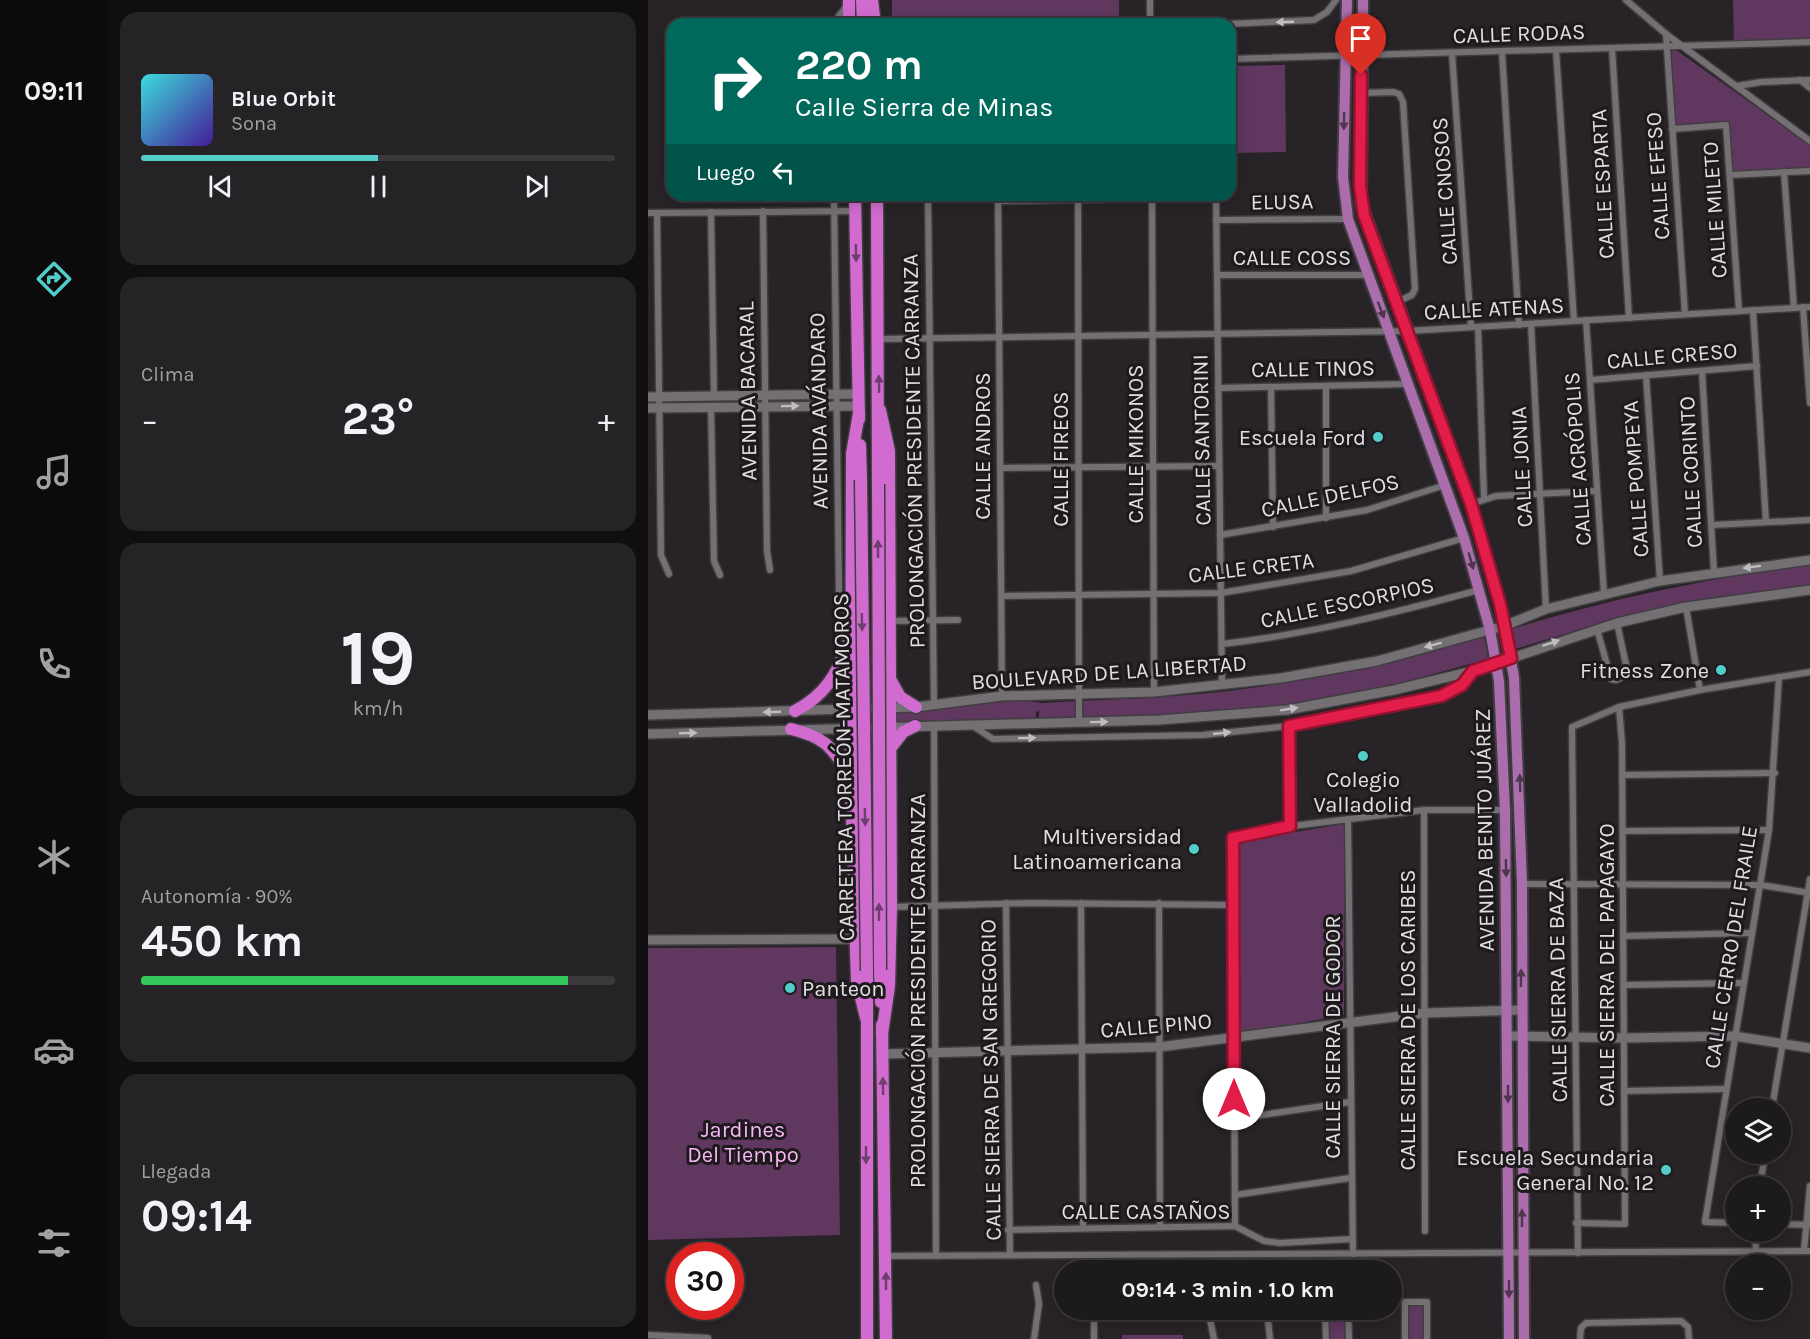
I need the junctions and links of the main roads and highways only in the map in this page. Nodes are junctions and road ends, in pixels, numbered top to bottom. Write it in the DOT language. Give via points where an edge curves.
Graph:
graph roads {
  1 [pos="862,0"];
  2 [pos="874,0"];
  3 [pos="1347,0"];
  4 [pos="1363,0"];
  5 [pos="849,2"];
  6 [pos="849,18"];
  7 [pos="862,18"];
  8 [pos="875,18"];
  9 [pos="855,201"];
  10 [pos="877,201"];
  11 [pos="859,404"];
  12 [pos="880,410"];
  13 [pos="852,628"];
  14 [pos="852,668"];
  15 [pos="891,677"];
  16 [pos="916,707"];
  17 [pos="795,711"];
  18 [pos="915,726"];
  19 [pos="791,729"];
  20 [pos="892,752"];
  21 [pos="851,772"];
  22 [pos="866,1018"];
  23 [pos="882,1034"];
  24 [pos="867,1339"];
  25 [pos="886,1339"];
  26 [pos="1509,1339"];
  27 [pos="1524,1339"];
  1 -- 7 [label="highway"];
  2 -- 8 [label="highway"];
  3 -- 26 [label="main road, AVENIDA BENITO JUÁREZ, one-way" via="1343,177 1348,219 1464,538 1496,663 1505,810"];
  27 -- 4 [label="main road, AVENIDA BENITO JUÁREZ, one-way" via="1522,884 1517,706 1504,626 1471,504 1361,203"];
  5 -- 6 [label="highway"];
  9 -- 11 [label="highway, CARRETERA TORREÓN-MATAMOROS, one-way"];
  12 -- 10 [label="highway, one-way"];
  11 -- 13 [label="highway" via="852,454"];
  11 -- 22 [label="highway, CARRETERA TORREÓN-MATAMOROS, one-way, bridge"];
  12 -- 15 [label="highway" via="889,451"];
  23 -- 12 [label="highway, one-way, bridge"];
  13 -- 14 [label="highway"];
  13 -- 17 [label="highway" via="841,664 831,681 818,696"];
  14 -- 15 [label="highway" via="870,679"];
  14 -- 21 [label="highway"];
  15 -- 16 [label="highway" via="900,697"];
  15 -- 20 [label="highway"];
  18 -- 20 [label="highway" via="899,735"];
  19 -- 21 [label="highway" via="826,742"];
  20 -- 21 [label="highway" via="867,756"];
  20 -- 23 [label="highway" via="889,986"];
  21 -- 22 [label="highway" via="857,981"];
  22 -- 24 [label="highway, CARRETERA TORREÓN-MATAMOROS, one-way"];
  25 -- 23 [label="highway, one-way"];
}
